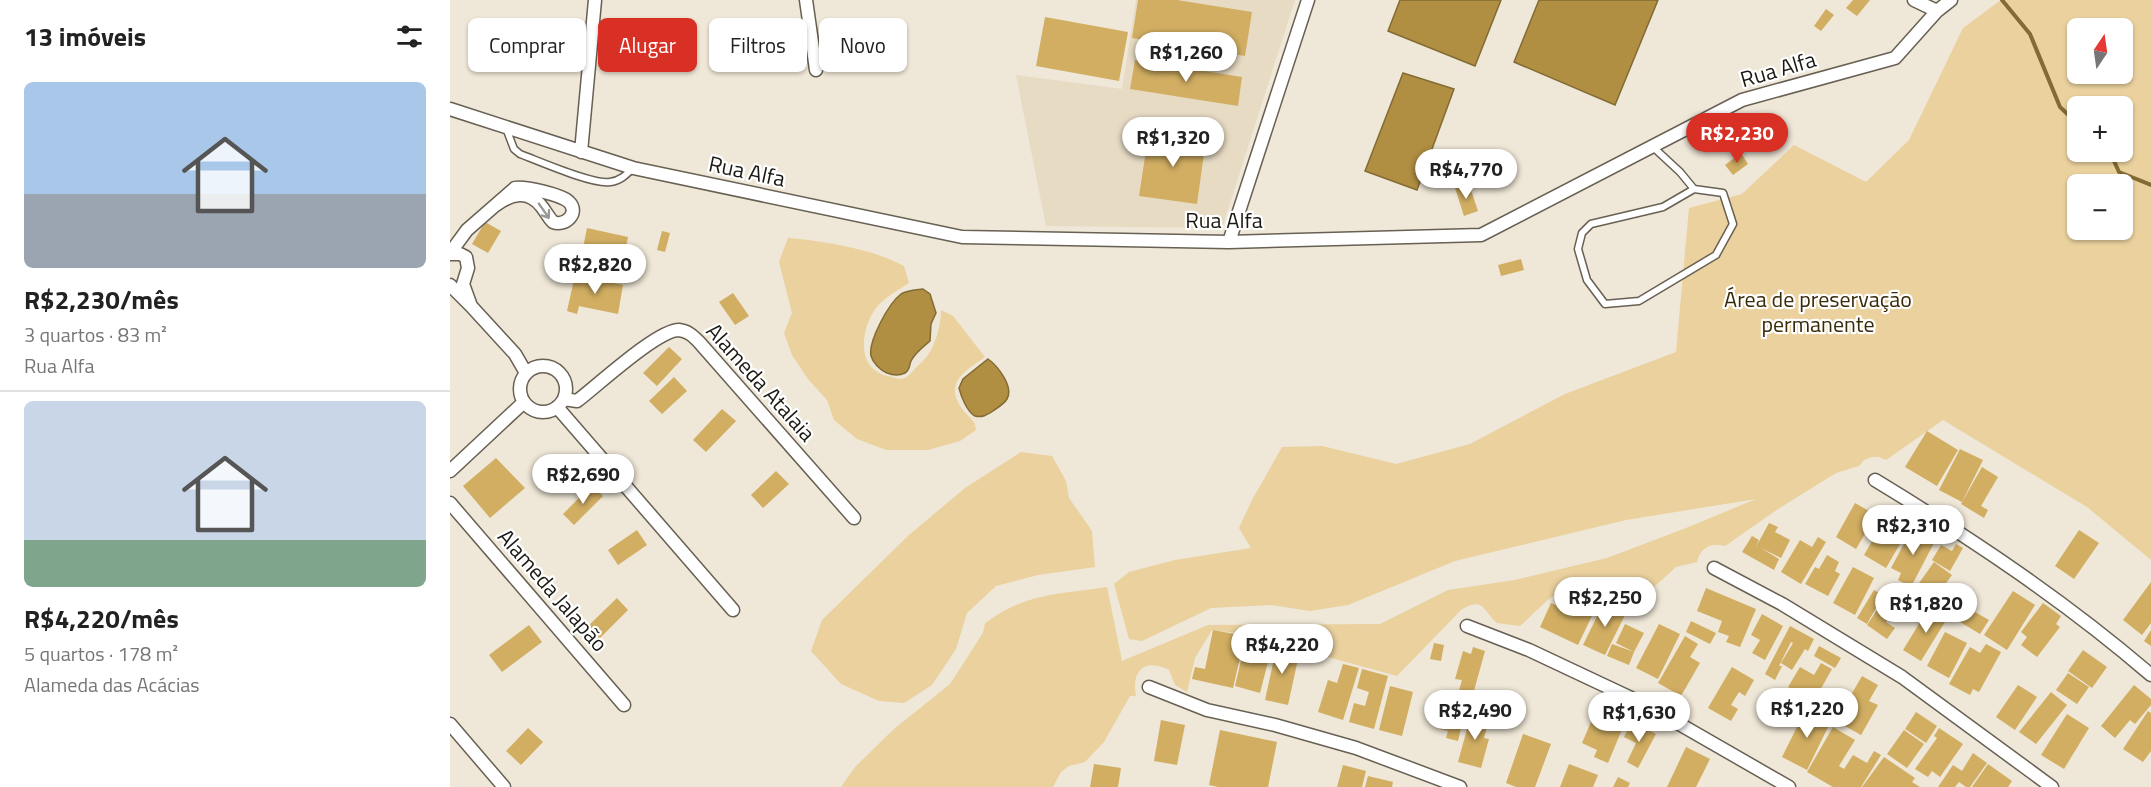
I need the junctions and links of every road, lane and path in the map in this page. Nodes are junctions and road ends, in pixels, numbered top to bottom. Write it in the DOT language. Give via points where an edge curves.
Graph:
graph roads {
  1 [pos="595,0"];
  2 [pos="806,0"];
  3 [pos="1308,0"];
  4 [pos="1914,0"];
  5 [pos="1951,0"];
  6 [pos="1937,11"];
  7 [pos="816,70"];
  8 [pos="450,109"];
  9 [pos="506,127"];
  10 [pos="1653,146"];
  11 [pos="581,152"];
  12 [pos="633,168"];
  13 [pos="1694,189"];
  14 [pos="496,205"];
  15 [pos="467,230"];
  16 [pos="1229,242"];
  17 [pos="450,254"];
  18 [pos="466,257"];
  19 [pos="450,285"];
  20 [pos="471,306"];
  21 [pos="526,373"];
  22 [pos="524,402"];
  23 [pos="560,403"];
  24 [pos="450,471"];
  25 [pos="1875,480"];
  26 [pos="450,503"];
  27 [pos="854,518"];
  28 [pos="1714,568"];
  29 [pos="733,610"];
  30 [pos="1467,626"];
  31 [pos="2151,675"];
  32 [pos="1149,687"];
  33 [pos="624,705"];
  34 [pos="450,724"];
  35 [pos="504,787"];
  36 [pos="1460,787"];
  37 [pos="1789,787"];
  38 [pos="2052,787"];
  1 -- 11 [label="street"];
  2 -- 7 [label="street"];
  3 -- 16 [label="street"];
  4 -- 6 [label="street"];
  5 -- 6 [label="street, Rua Alfa"];
  6 -- 10 [label="street, Rua Alfa" via="1895,57 1742,100"];
  8 -- 9 [label="street, Rua Alfa"];
  9 -- 11 [label="street, Rua Alfa"];
  9 -- 12 [label="lane" via="520,154 593,180 613,182"];
  10 -- 13 [label="lane"];
  10 -- 16 [label="street, Rua Alfa" via="1481,235"];
  11 -- 12 [label="street, Rua Alfa"];
  12 -- 16 [label="street, Rua Alfa" via="962,237"];
  13 -- 13 [label="lane" via="1663,207 1591,224 1582,233 1578,249 1587,280 1605,304 1639,301 1716,255 1733,224 1723,193"];
  14 -- 14 [label="street, one-way" via="520,194 537,202 548,218 558,224 568,221 573,208 567,199 523,186 509,191"];
  14 -- 15 [label="street"];
  15 -- 17 [label="street"];
  15 -- 18 [label="street"];
  17 -- 18 [label="street"];
  18 -- 20 [label="street" via="464,290"];
  19 -- 20 [label="street"];
  20 -- 21 [label="street" via="515,354"];
  21 -- 22 [label="street" via="520,387"];
  21 -- 23 [label="street" via="539,366 559,372 566,385"];
  22 -- 23 [label="street" via="536,411 550,411"];
  22 -- 24 [label="street"];
  23 -- 27 [label="street, Alameda Atalaia" via="577,401 654,339 678,330 688,332"];
  23 -- 29 [label="street"];
  25 -- 31 [label="street" via="2055,598"];
  26 -- 33 [label="street, Alameda Jalapão"];
  28 -- 38 [label="street" via="1902,677"];
  30 -- 37 [label="street" via="1530,650 1648,706"];
  32 -- 36 [label="street" via="1207,710 1356,748"];
  34 -- 35 [label="street"];
}
